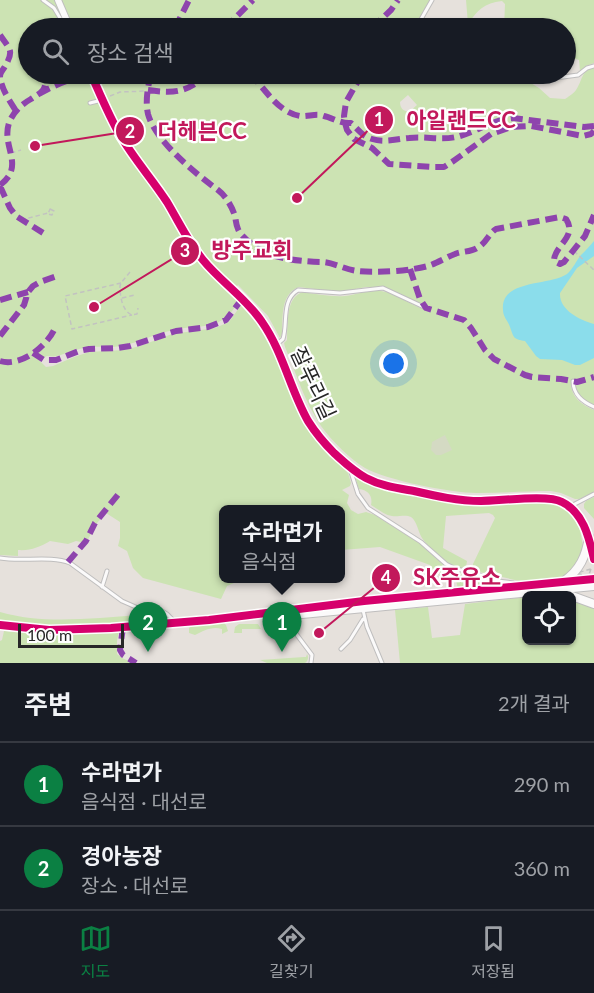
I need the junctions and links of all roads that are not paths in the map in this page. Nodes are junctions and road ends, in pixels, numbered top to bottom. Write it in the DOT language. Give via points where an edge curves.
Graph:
graph roads {
  1 [pos="44,0"];
  2 [pos="58,0"];
  3 [pos="432,0"];
  4 [pos="61,18"];
  5 [pos="64,18"];
  6 [pos="422,18"];
  7 [pos="594,66"];
  8 [pos="576,75"];
  9 [pos="97,84"];
  10 [pos="105,98"];
  11 [pos="90,103"];
  12 [pos="426,308"];
  13 [pos="276,345"];
  14 [pos="573,381"];
  15 [pos="594,407"];
  16 [pos="350,467"];
  17 [pos="594,495"];
  18 [pos="570,507"];
  19 [pos="589,537"];
  20 [pos="594,545"];
  21 [pos="0,558"];
  22 [pos="594,560"];
  23 [pos="107,571"];
  24 [pos="594,579"];
  25 [pos="564,581"];
  26 [pos="526,585"];
  27 [pos="594,586"];
  28 [pos="102,587"];
  29 [pos="551,591"];
  30 [pos="522,594"];
  31 [pos="576,598"];
  32 [pos="594,604"];
  33 [pos="364,613"];
  34 [pos="292,615"];
  35 [pos="209,620"];
  36 [pos="175,623"];
  37 [pos="0,625"];
  38 [pos="340,649"];
  39 [pos="311,663"];
  40 [pos="382,663"];
  1 -- 4 [label="lane"];
  2 -- 5 [label="street"];
  3 -- 6 [label="lane"];
  7 -- 8 [label="lane"];
  9 -- 10 [label="street, 잘푸리길"];
  10 -- 11 [label="lane"];
  10 -- 13 [label="street, 잘푸리길" via="119,134 166,200 189,241 254,312"];
  12 -- 13 [label="lane, 잘푸리길" via="384,288 340,293 298,290 288,304 283,339"];
  13 -- 16 [label="street, 잘푸리길" via="307,419"];
  14 -- 15 [label="lane" via="577,396"];
  16 -- 18 [label="street, 잘푸리길" via="383,485 442,497 483,501 551,499"];
  16 -- 26 [label="lane, 잘푸리길" via="358,494 368,508 422,542 446,564 498,581"];
  17 -- 18 [label="lane"];
  18 -- 19 [label="street"];
  19 -- 20 [label="street"];
  19 -- 22 [label="street"];
  19 -- 25 [label="street" via="580,565"];
  21 -- 28 [label="lane" via="70,562"];
  23 -- 28 [label="lane"];
  24 -- 25 [label="street"];
  25 -- 26 [label="street"];
  26 -- 35 [label="street"];
  27 -- 29 [label="street"];
  28 -- 36 [label="lane" via="138,609 163,611"];
  30 -- 33 [label="street"];
  31 -- 32 [label="street"];
  33 -- 34 [label="street"];
  33 -- 38 [label="lane" via="350,640"];
  33 -- 40 [label="lane"];
  34 -- 35 [label="street"];
  34 -- 39 [label="lane" via="294,631 312,655"];
  35 -- 36 [label="street"];
  36 -- 37 [label="street" via="71,630"];
}
